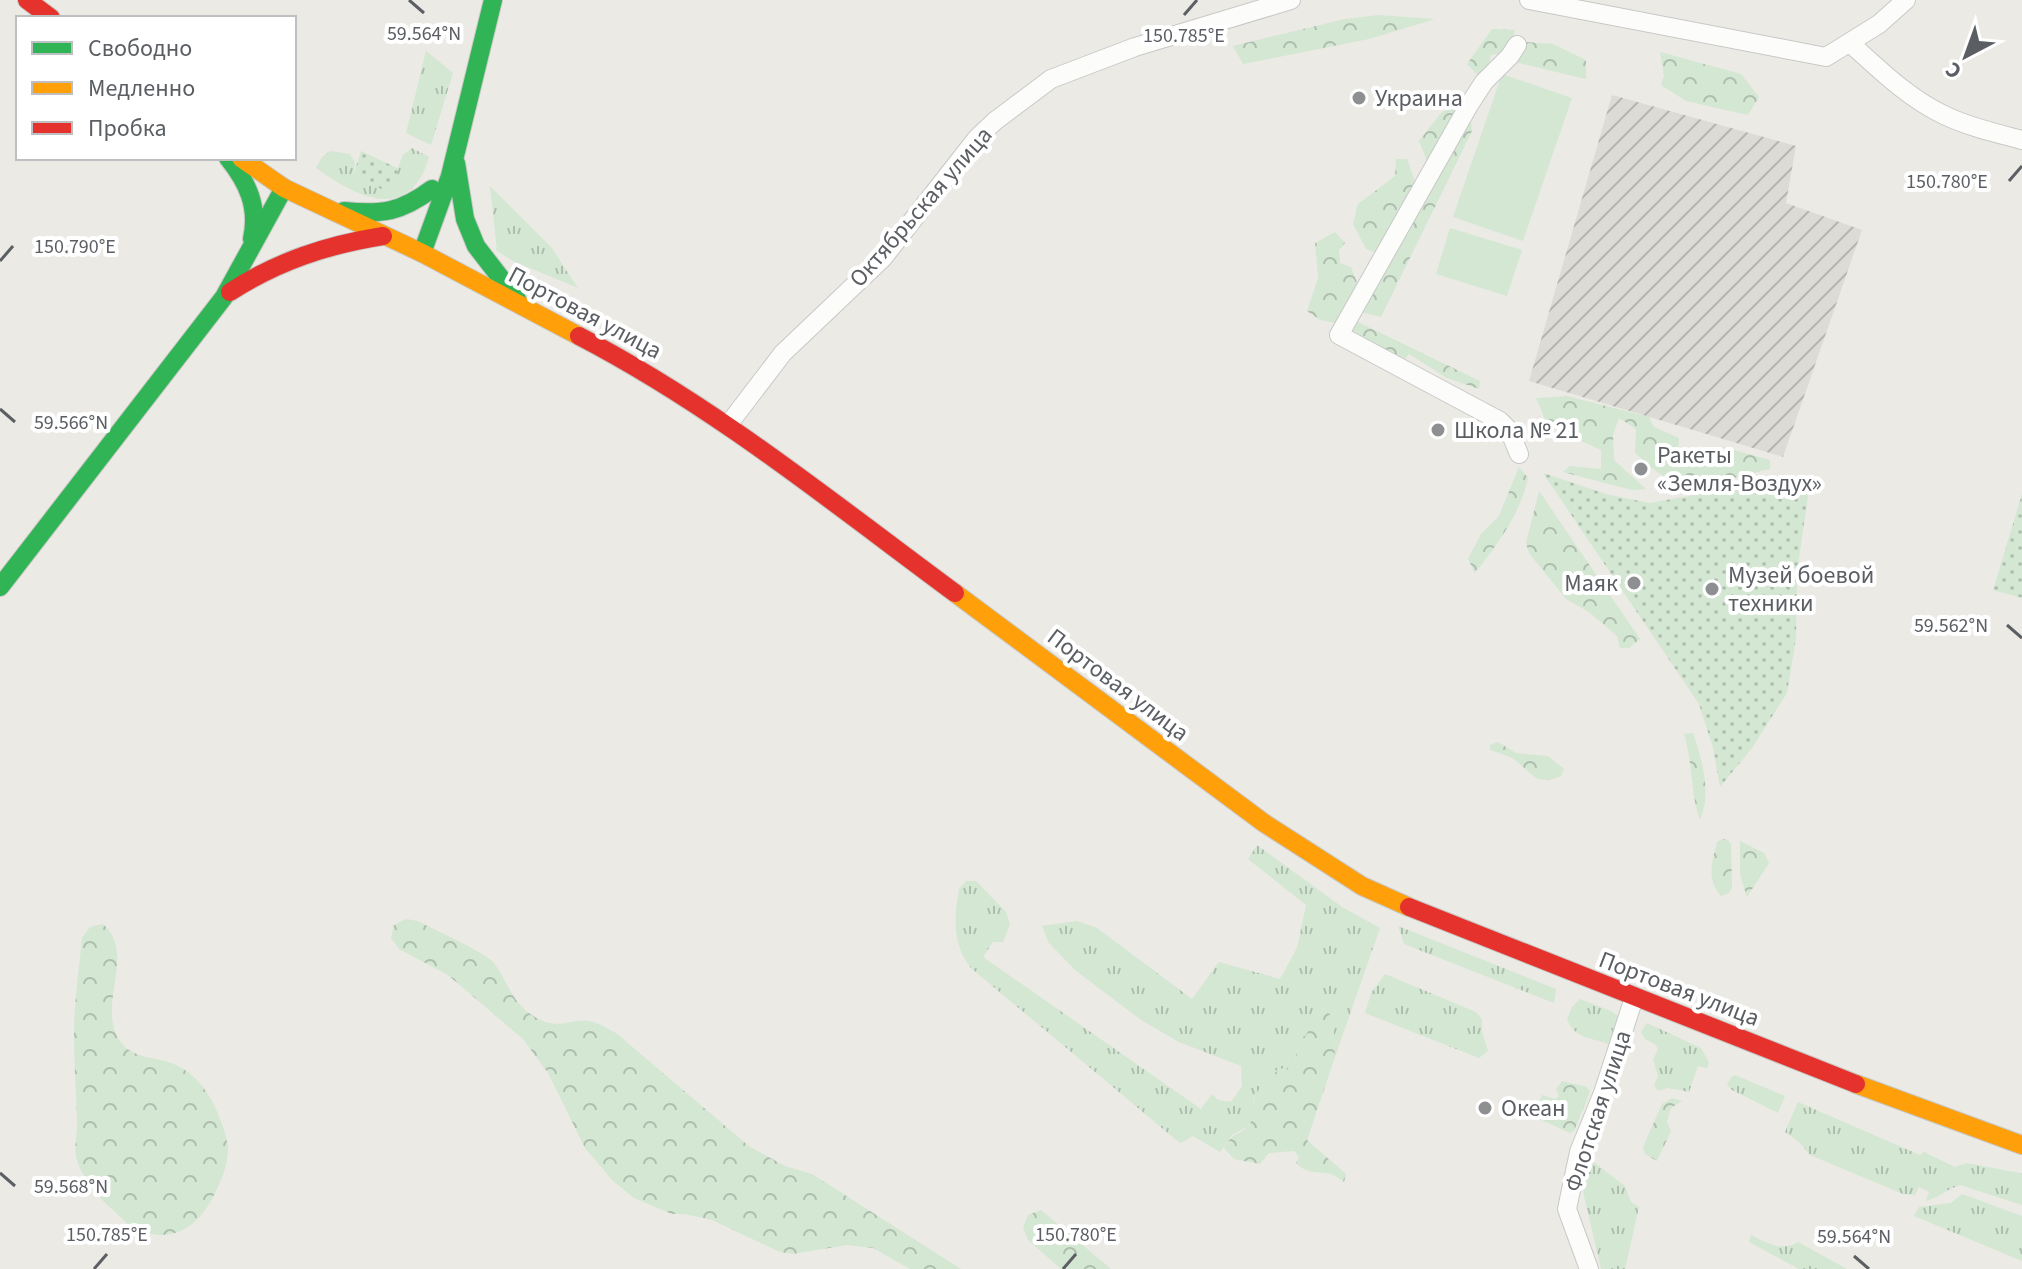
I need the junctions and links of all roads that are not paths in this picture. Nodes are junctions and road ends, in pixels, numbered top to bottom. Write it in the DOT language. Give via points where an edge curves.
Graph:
graph roads {
  1 [pos="27,0"];
  2 [pos="493,0"];
  3 [pos="1291,0"];
  4 [pos="1529,0"];
  5 [pos="1906,0"];
  6 [pos="48,16"];
  7 [pos="1850,43"];
  8 [pos="1517,45"];
  9 [pos="2022,140"];
  10 [pos="455,156"];
  11 [pos="229,160"];
  12 [pos="244,160"];
  13 [pos="284,188"];
  14 [pos="432,189"];
  15 [pos="326,209"];
  16 [pos="383,236"];
  17 [pos="422,253"];
  18 [pos="248,254"];
  19 [pos="224,297"];
  20 [pos="522,305"];
  21 [pos="728,425"];
  22 [pos="1519,454"];
  23 [pos="0,587"];
  24 [pos="1634,998"];
  25 [pos="2022,1146"];
  26 [pos="1589,1269"];
  1 -- 6 [label="street"];
  2 -- 10 [label="street"];
  3 -- 21 [label="street, Октябрьская улица" via="1135,47 1051,79 977,138 883,258 783,353"];
  4 -- 7 [label="street" via="1826,57"];
  5 -- 7 [label="street"];
  7 -- 9 [label="street" via="1929,107"];
  8 -- 22 [label="street" via="1469,105 1339,335 1500,421"];
  10 -- 14 [label="street"];
  10 -- 17 [label="street"];
  10 -- 20 [label="street" via="465,219 476,246"];
  11 -- 18 [label="street" via="255,205"];
  12 -- 13 [label="street, Портовая улица"];
  13 -- 15 [label="street, Портовая улица"];
  13 -- 18 [label="street"];
  14 -- 15 [label="street" via="390,214"];
  14 -- 16 [label="street"];
  15 -- 16 [label="street, Портовая улица"];
  16 -- 17 [label="street, Портовая улица"];
  16 -- 19 [label="street" via="299,255 256,274"];
  17 -- 20 [label="street, Портовая улица"];
  18 -- 19 [label="street"];
  19 -- 23 [label="street"];
  20 -- 21 [label="street, Портовая улица" via="639,367"];
  21 -- 24 [label="street, Портовая улица" via="1287,839 1393,901"];
  24 -- 25 [label="street, Портовая улица"];
  24 -- 26 [label="street, Флотская улица" via="1579,1152 1567,1209"];
}
